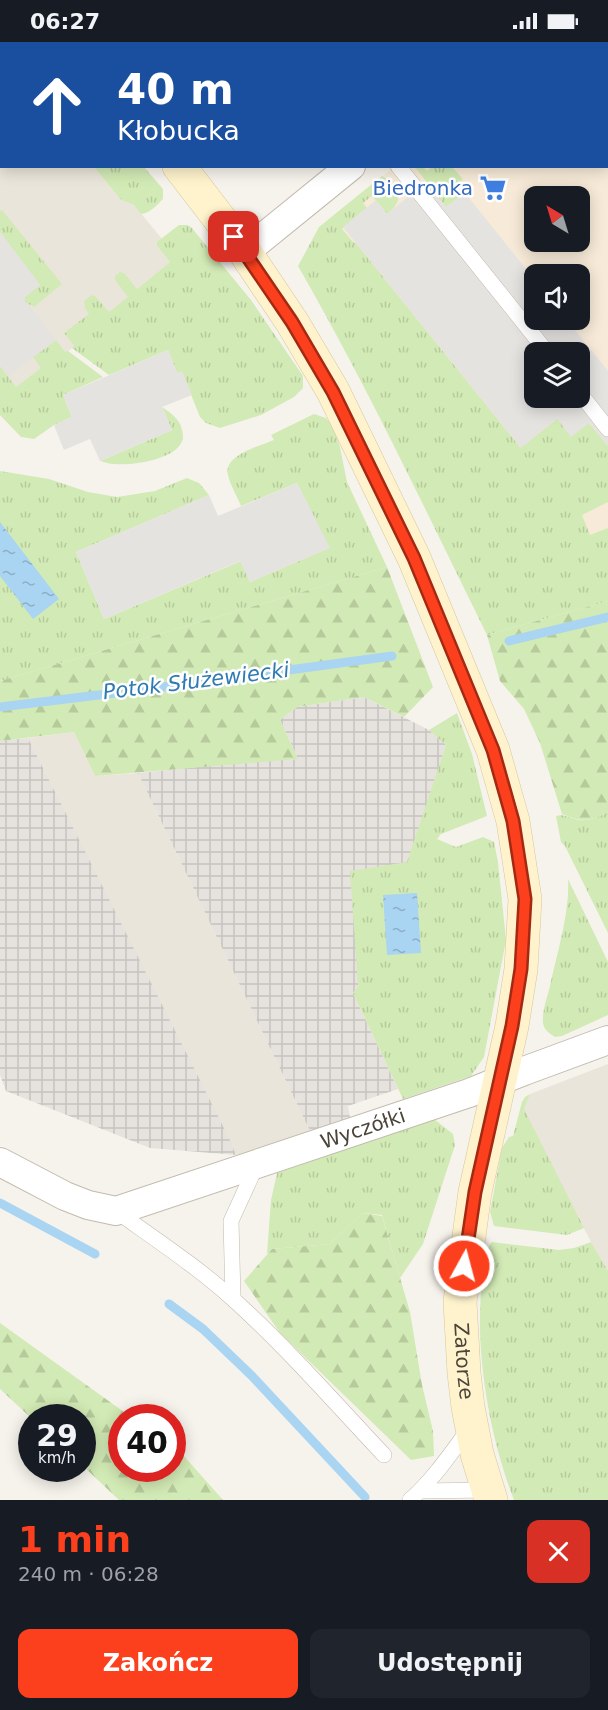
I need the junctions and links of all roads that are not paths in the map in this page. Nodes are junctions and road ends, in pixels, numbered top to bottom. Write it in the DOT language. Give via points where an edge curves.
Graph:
graph roads {
  1 [pos="180,168"];
  2 [pos="349,168"];
  3 [pos="400,168"];
  4 [pos="245,252"];
  5 [pos="539,342"];
  6 [pos="590,407"];
  7 [pos="608,429"];
  8 [pos="608,1040"];
  9 [pos="500,1080"];
  10 [pos="0,1162"];
  11 [pos="257,1164"];
  12 [pos="117,1211"];
  13 [pos="233,1298"];
  14 [pos="472,1425"];
  15 [pos="384,1455"];
  16 [pos="490,1495"];
  17 [pos="415,1496"];
  1 -- 4 [label="street, Zatorze"];
  2 -- 4 [label="street"];
  3 -- 5 [label="lane"];
  4 -- 9 [label="street, Zatorze" via="333,392 414,558 493,750 513,821 525,899 521,969"];
  6 -- 7 [label="lane"];
  8 -- 9 [label="street, Wyczółki"];
  9 -- 11 [label="street, Wyczółki"];
  9 -- 14 [label="street, Zatorze" via="475,1192 460,1302"];
  10 -- 12 [label="street" via="65,1196"];
  11 -- 12 [label="street, Wyczółki"];
  11 -- 13 [label="lane" via="231,1221"];
  12 -- 13 [label="lane"];
  13 -- 15 [label="lane"];
  14 -- 16 [label="street, Zatorze"];
  14 -- 17 [label="lane"];
  16 -- 17 [label="lane"];
}
